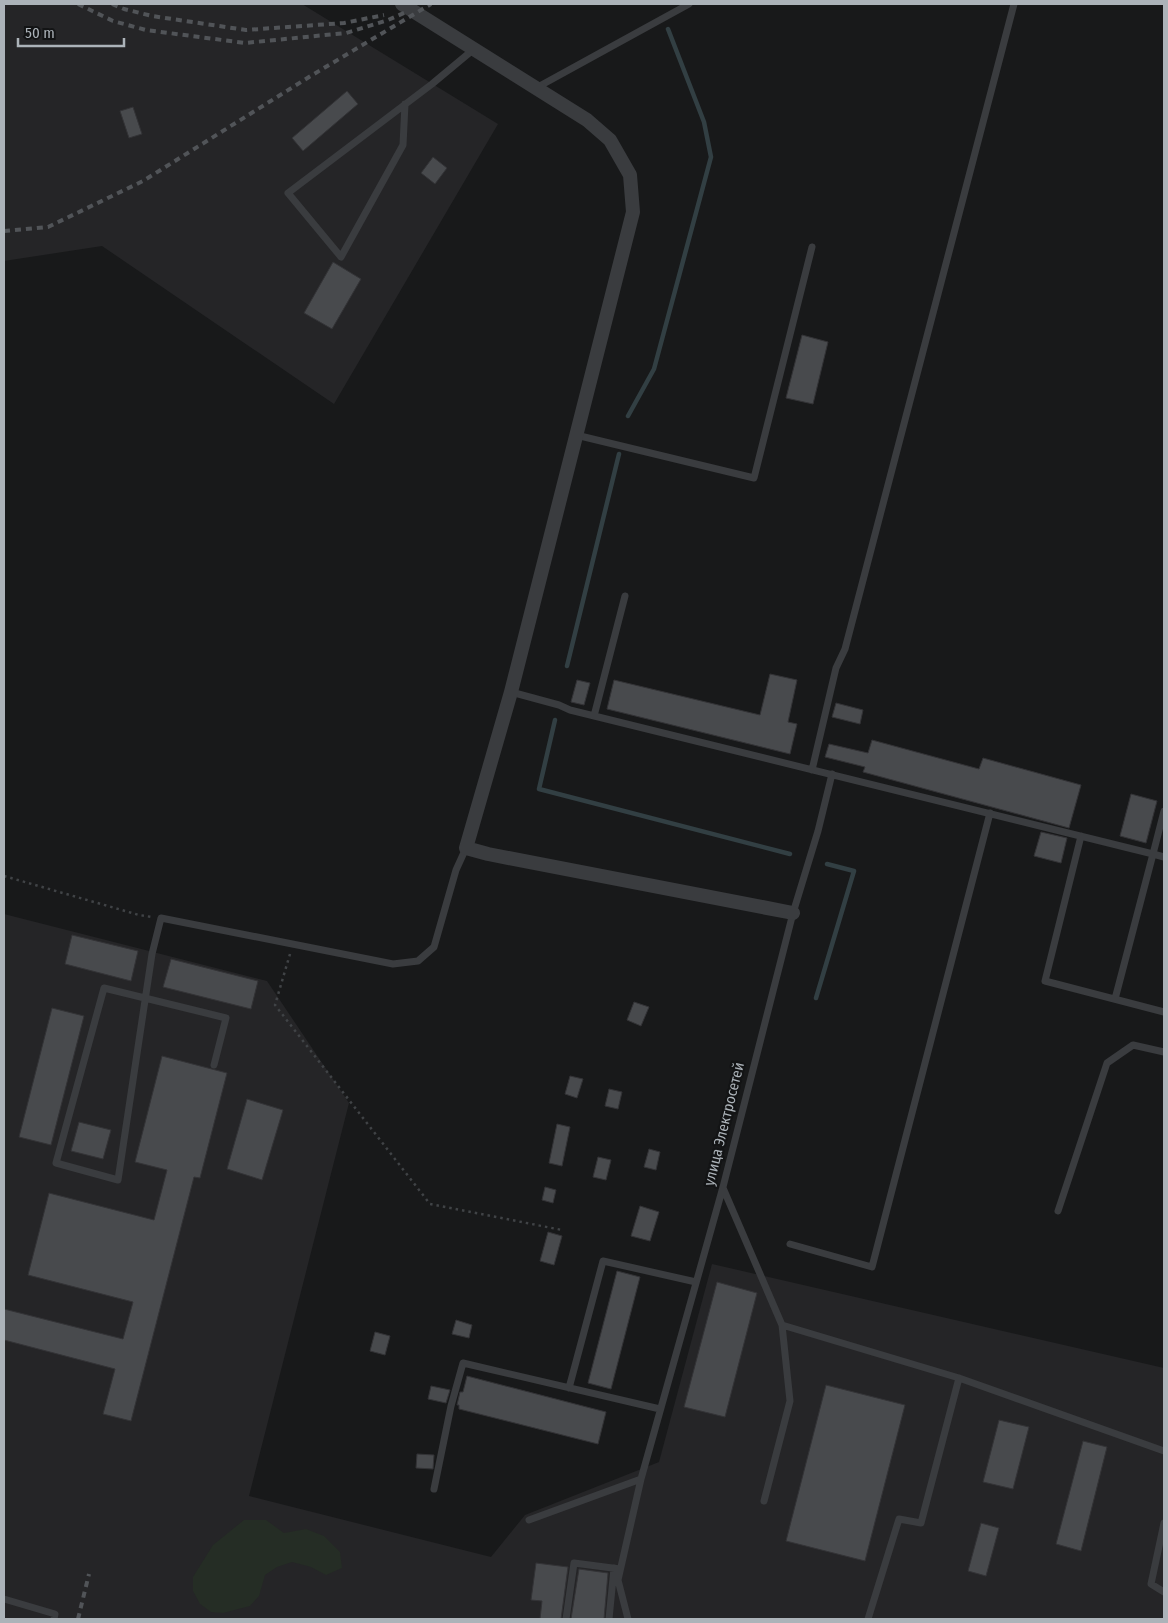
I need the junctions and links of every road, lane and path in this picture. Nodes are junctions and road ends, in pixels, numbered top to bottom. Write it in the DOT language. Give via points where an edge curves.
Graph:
graph roads {
  1 [pos="402,4"];
  2 [pos="689,4"];
  3 [pos="1014,4"];
  4 [pos="474,50"];
  5 [pos="535,88"];
  6 [pos="405,104"];
  7 [pos="812,247"];
  8 [pos="576,435"];
  9 [pos="625,596"];
  10 [pos="511,692"];
  11 [pos="594,716"];
  12 [pos="812,770"];
  13 [pos="832,774"];
  14 [pos="1164,811"];
  15 [pos="990,813"];
  16 [pos="1081,836"];
  17 [pos="466,848"];
  18 [pos="1153,854"];
  19 [pos="1164,857"];
  20 [pos="4,876"];
  21 [pos="793,913"];
  22 [pos="161,918"];
  23 [pos="292,945"];
  24 [pos="145,999"];
  25 [pos="1115,999"];
  26 [pos="1164,1012"];
  27 [pos="1164,1052"];
  28 [pos="214,1065"];
  29 [pos="722,1187"];
  30 [pos="1058,1211"];
  31 [pos="562,1230"];
  32 [pos="790,1244"];
  33 [pos="696,1282"];
  34 [pos="782,1324"];
  35 [pos="959,1378"];
  36 [pos="569,1388"];
  37 [pos="660,1409"];
  38 [pos="1164,1451"];
  39 [pos="641,1479"];
  40 [pos="434,1490"];
  41 [pos="764,1501"];
  42 [pos="529,1520"];
  43 [pos="1164,1523"];
  44 [pos="617,1569"];
  45 [pos="1164,1592"];
  46 [pos="4,1598"];
  47 [pos="54,1619"];
  48 [pos="566,1619"];
  49 [pos="608,1619"];
  50 [pos="628,1619"];
  51 [pos="868,1619"];
  1 -- 4 [label="street"];
  2 -- 5 [label="lane"];
  3 -- 12 [label="lane" via="845,649 836,668"];
  4 -- 5 [label="street"];
  4 -- 6 [label="lane"];
  5 -- 8 [label="street" via="587,120 610,140 630,175 633,212"];
  6 -- 6 [label="lane" via="288,193 341,257 403,145"];
  7 -- 8 [label="lane" via="754,478"];
  8 -- 10 [label="street"];
  9 -- 11 [label="lane"];
  10 -- 11 [label="lane"];
  10 -- 17 [label="street"];
  11 -- 12 [label="lane"];
  12 -- 13 [label="lane"];
  13 -- 15 [label="lane"];
  13 -- 21 [label="lane, улица Электросетей"];
  14 -- 18 [label="lane"];
  15 -- 16 [label="lane"];
  15 -- 32 [label="lane" via="872,1267"];
  16 -- 18 [label="lane"];
  16 -- 25 [label="lane" via="1045,981"];
  17 -- 21 [label="street"];
  17 -- 23 [label="lane" via="456,870 434,948 418,961 393,964"];
  18 -- 19 [label="lane"];
  18 -- 25 [label="lane"];
  20 -- 22 [label="path" via="139,916"];
  21 -- 29 [label="lane, улица Электросетей"];
  22 -- 23 [label="lane"];
  22 -- 24 [label="lane"];
  23 -- 31 [label="path" via="275,1004 430,1204"];
  24 -- 24 [label="lane" via="118,1180 56,1163 104,988"];
  24 -- 28 [label="lane" via="226,1018"];
  25 -- 26 [label="lane"];
  27 -- 30 [label="lane" via="1133,1045 1107,1063"];
  29 -- 33 [label="lane, улица Электросетей"];
  29 -- 34 [label="lane"];
  33 -- 36 [label="lane" via="603,1261"];
  33 -- 37 [label="lane, улица Электросетей"];
  34 -- 35 [label="lane"];
  34 -- 41 [label="lane" via="790,1401"];
  35 -- 38 [label="lane"];
  35 -- 51 [label="lane" via="921,1523 899,1519"];
  36 -- 37 [label="lane"];
  36 -- 40 [label="lane" via="463,1363"];
  37 -- 39 [label="lane, улица Электросетей"];
  39 -- 42 [label="lane"];
  39 -- 44 [label="lane, улица Электросетей"];
  43 -- 45 [label="lane" via="1151,1584"];
  44 -- 48 [label="lane" via="574,1563"];
  44 -- 49 [label="lane"];
  44 -- 50 [label="lane"];
  46 -- 47 [label="lane" via="55,1614"];
}
